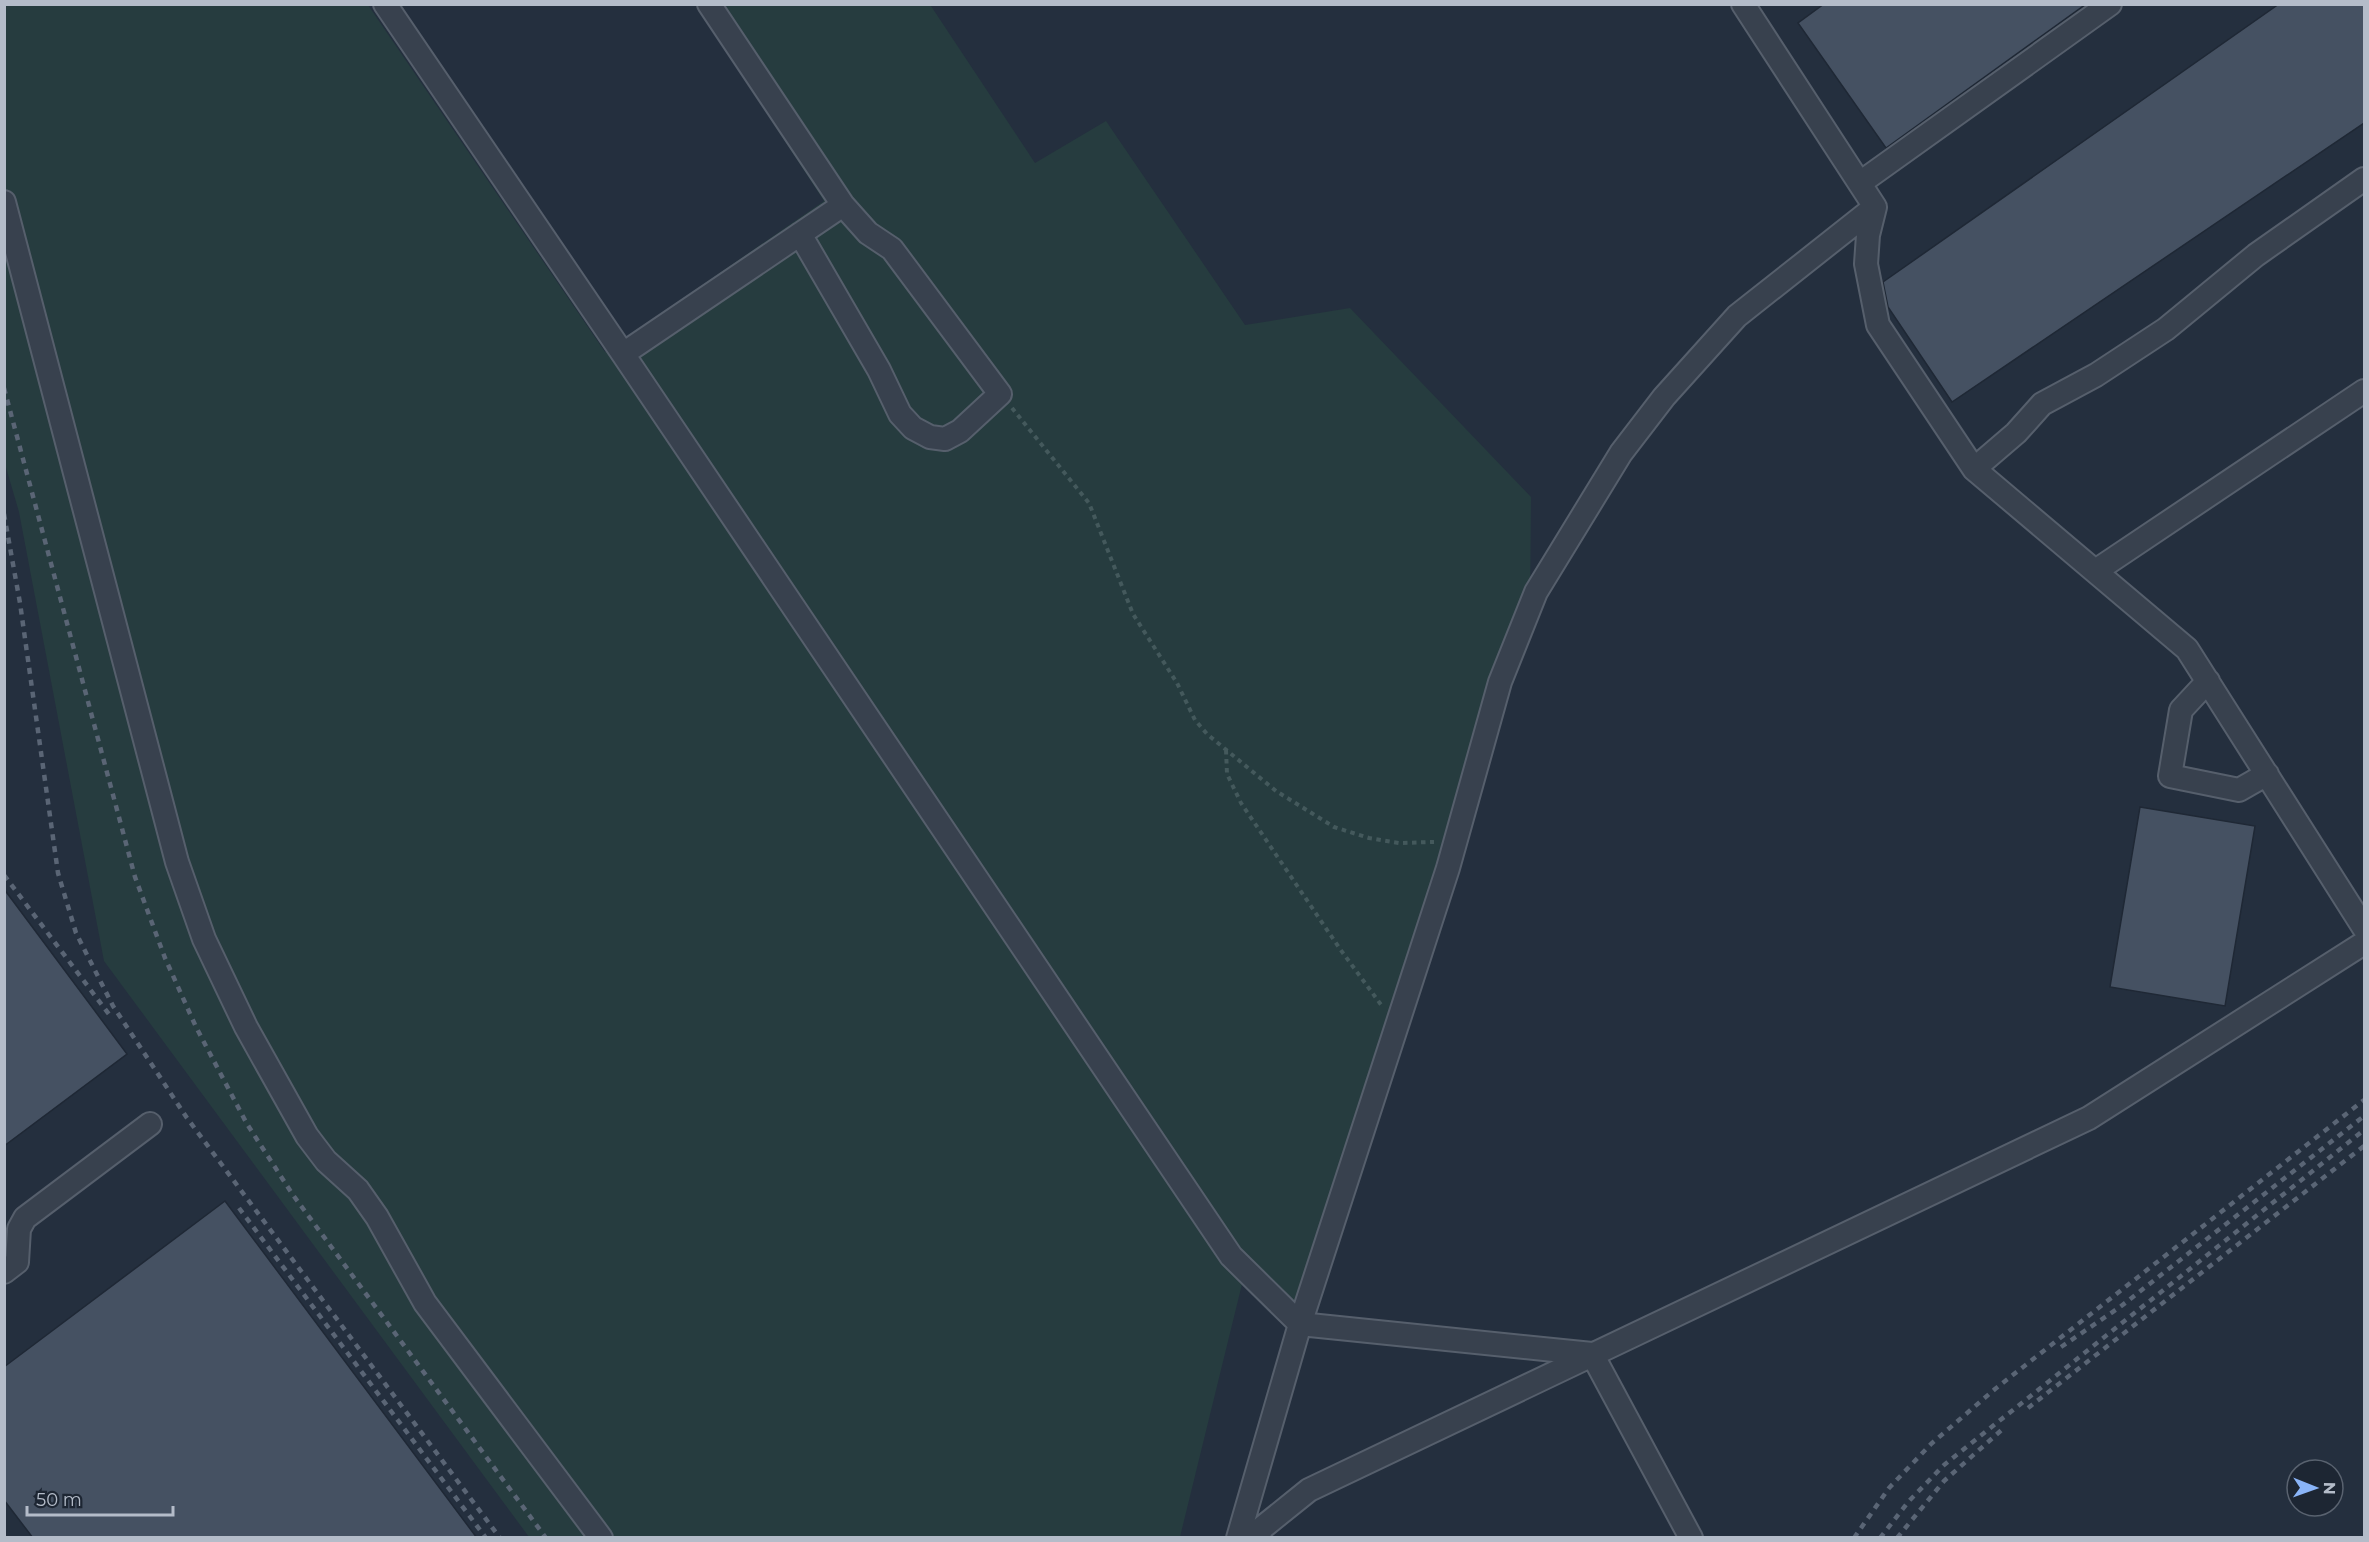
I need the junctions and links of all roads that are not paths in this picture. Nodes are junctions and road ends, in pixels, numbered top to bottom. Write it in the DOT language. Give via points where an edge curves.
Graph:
graph roads {
  1 [pos="385,4"];
  2 [pos="709,4"];
  3 [pos="1743,4"];
  4 [pos="2110,4"];
  5 [pos="2364,179"];
  6 [pos="1860,183"];
  7 [pos="4,201"];
  8 [pos="843,205"];
  9 [pos="1875,207"];
  10 [pos="800,234"];
  11 [pos="624,354"];
  12 [pos="2364,391"];
  13 [pos="1974,469"];
  14 [pos="2097,570"];
  15 [pos="2208,681"];
  16 [pos="2267,774"];
  17 [pos="2364,928"];
  18 [pos="2364,943"];
  19 [pos="150,1124"];
  20 [pos="4,1272"];
  21 [pos="1300,1324"];
  22 [pos="1592,1354"];
  23 [pos="601,1538"];
  24 [pos="1238,1538"];
  25 [pos="1256,1538"];
  26 [pos="1691,1538"];
  1 -- 11 [label="lane"];
  2 -- 8 [label="lane"];
  3 -- 6 [label="lane"];
  4 -- 6 [label="lane"];
  5 -- 13 [label="lane" via="2256,255 2166,329 2096,375 2042,404"];
  6 -- 9 [label="lane"];
  7 -- 23 [label="lane" via="168,828 204,939 246,1027 307,1136 326,1161 358,1190 425,1303"];
  8 -- 10 [label="lane"];
  8 -- 10 [label="lane" via="868,233 892,249 1000,394 960,431 945,439 930,437 913,428 900,414 879,370"];
  9 -- 13 [label="lane" via="1866,264 1878,325"];
  9 -- 21 [label="lane" via="1737,316 1664,397 1621,453 1536,592 1500,682 1456,837"];
  10 -- 11 [label="lane"];
  11 -- 21 [label="lane" via="1231,1256"];
  12 -- 14 [label="lane"];
  13 -- 14 [label="lane"];
  14 -- 15 [label="lane" via="2187,649"];
  15 -- 16 [label="lane"];
  15 -- 16 [label="lane" via="2181,710 2170,776 2239,790"];
  16 -- 17 [label="lane"];
  18 -- 22 [label="lane" via="2089,1118"];
  19 -- 20 [label="lane" via="25,1218 19,1229 17,1262"];
  21 -- 22 [label="lane"];
  21 -- 24 [label="lane"];
  22 -- 25 [label="lane" via="1309,1490 1263,1527"];
  22 -- 26 [label="lane"];
}
